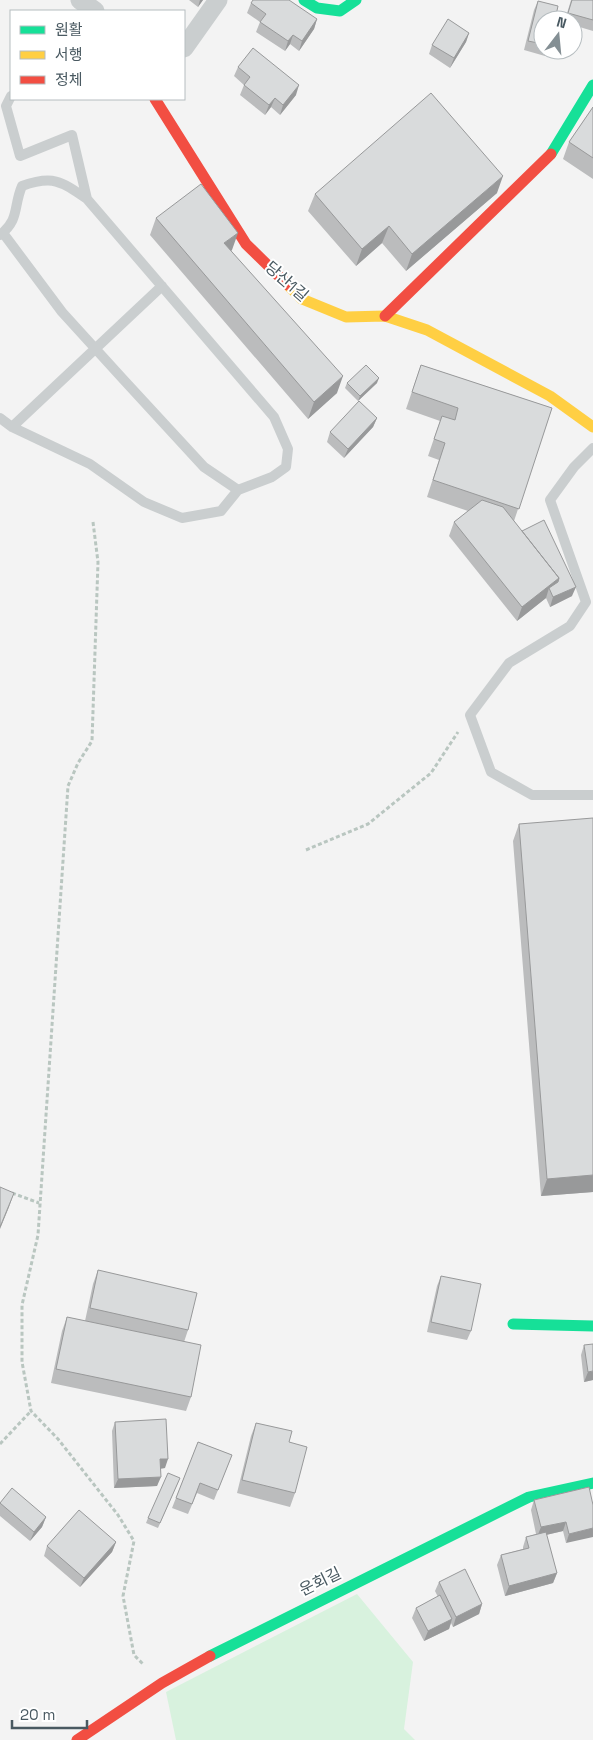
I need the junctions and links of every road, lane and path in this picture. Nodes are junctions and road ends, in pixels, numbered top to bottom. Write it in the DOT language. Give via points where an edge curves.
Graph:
graph roads {
  1 [pos="80,0"];
  2 [pos="106,0"];
  3 [pos="218,0"];
  4 [pos="304,0"];
  5 [pos="356,0"];
  6 [pos="95,10"];
  7 [pos="97,10"];
  8 [pos="185,47"];
  9 [pos="593,85"];
  10 [pos="10,98"];
  11 [pos="156,100"];
  12 [pos="3,110"];
  13 [pos="87,199"];
  14 [pos="1,234"];
  15 [pos="162,286"];
  16 [pos="385,316"];
  17 [pos="95,348"];
  18 [pos="0,418"];
  19 [pos="12,427"];
  20 [pos="593,427"];
  21 [pos="593,448"];
  22 [pos="238,490"];
  23 [pos="93,522"];
  24 [pos="470,715"];
  25 [pos="593,795"];
  26 [pos="306,850"];
  27 [pos="8,1191"];
  28 [pos="39,1204"];
  29 [pos="513,1324"];
  30 [pos="593,1326"];
  31 [pos="31,1411"];
  32 [pos="0,1444"];
  33 [pos="593,1483"];
  34 [pos="162,1683"];
  35 [pos="77,1740"];
  1 -- 6 [label="street"];
  2 -- 7 [label="street"];
  3 -- 8 [label="street"];
  4 -- 5 [label="street" via="317,8 340,11"];
  9 -- 16 [label="street" via="551,154"];
  10 -- 12 [label="lane"];
  11 -- 16 [label="street, 당산1길" via="246,244 302,298 346,317"];
  12 -- 13 [label="lane" via="20,156 72,135"];
  13 -- 14 [label="lane" via="66,184 43,179 22,186 16,199 15,218"];
  13 -- 15 [label="lane"];
  14 -- 17 [label="lane" via="62,312"];
  15 -- 17 [label="lane"];
  15 -- 22 [label="lane" via="274,417 288,449 286,467 272,477"];
  16 -- 20 [label="street, 당산1길" via="427,330 492,363 550,396"];
  17 -- 19 [label="lane"];
  17 -- 22 [label="lane" via="204,468"];
  18 -- 19 [label="lane"];
  19 -- 22 [label="lane" via="90,464 144,502 182,518 221,511"];
  21 -- 24 [label="lane" via="574,467 550,500 586,602 570,626 509,663"];
  23 -- 28 [label="path" via="98,562 92,741 68,786"];
  24 -- 25 [label="lane" via="492,772 532,794"];
  24 -- 26 [label="path" via="431,773 368,824"];
  27 -- 28 [label="path"];
  28 -- 31 [label="path" via="38,1235 22,1305 22,1362"];
  29 -- 30 [label="street"];
  31 -- 32 [label="path"];
  31 -- 34 [label="path" via="58,1439 134,1541 123,1596 134,1655"];
  33 -- 34 [label="street, 운회길" via="529,1497 231,1644"];
  34 -- 35 [label="street, 운회길"];
}
